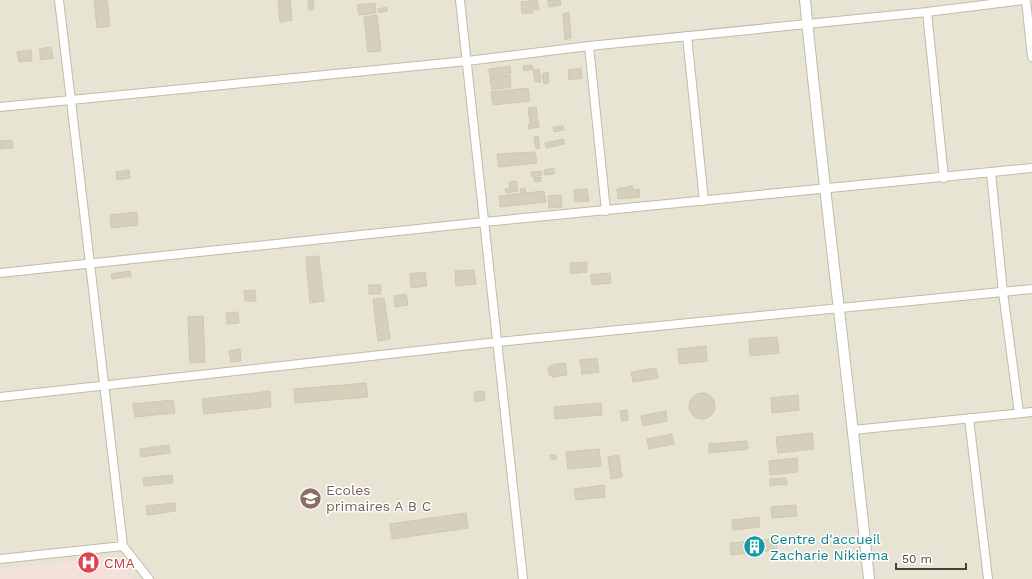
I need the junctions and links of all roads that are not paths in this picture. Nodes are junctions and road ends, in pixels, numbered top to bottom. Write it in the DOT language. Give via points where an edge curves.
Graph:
graph roads {
  1 [pos="59,0"];
  2 [pos="460,0"];
  3 [pos="804,0"];
  4 [pos="1024,0"];
  5 [pos="927,12"];
  6 [pos="807,23"];
  7 [pos="687,36"];
  8 [pos="589,46"];
  9 [pos="1032,57"];
  10 [pos="467,61"];
  11 [pos="71,101"];
  12 [pos="0,107"];
  13 [pos="1032,168"];
  14 [pos="991,173"];
  15 [pos="944,178"];
  16 [pos="824,190"];
  17 [pos="704,201"];
  18 [pos="606,211"];
  19 [pos="484,222"];
  20 [pos="90,264"];
  21 [pos="0,273"];
  22 [pos="1032,289"];
  23 [pos="1003,292"];
  24 [pos="839,308"];
  25 [pos="498,342"];
  26 [pos="103,386"];
  27 [pos="0,397"];
  28 [pos="1032,412"];
  29 [pos="1019,413"];
  30 [pos="969,418"];
  31 [pos="853,430"];
  32 [pos="123,546"];
  33 [pos="0,559"];
  34 [pos="149,579"];
  35 [pos="523,579"];
  36 [pos="869,579"];
  37 [pos="988,579"];
  1 -- 11 [label="street"];
  2 -- 10 [label="street"];
  3 -- 6 [label="street"];
  4 -- 5 [label="street"];
  4 -- 9 [label="street"];
  5 -- 6 [label="street"];
  5 -- 15 [label="street"];
  6 -- 7 [label="street"];
  6 -- 16 [label="street"];
  7 -- 8 [label="street"];
  7 -- 17 [label="street"];
  8 -- 10 [label="street"];
  8 -- 18 [label="street"];
  10 -- 11 [label="street"];
  10 -- 19 [label="street"];
  11 -- 12 [label="street"];
  11 -- 20 [label="street"];
  13 -- 14 [label="street"];
  14 -- 15 [label="street"];
  14 -- 23 [label="street"];
  15 -- 16 [label="street"];
  16 -- 17 [label="street"];
  16 -- 24 [label="street"];
  17 -- 18 [label="street"];
  18 -- 19 [label="street"];
  19 -- 20 [label="street"];
  19 -- 25 [label="street"];
  20 -- 21 [label="street"];
  20 -- 26 [label="street"];
  22 -- 23 [label="street"];
  23 -- 24 [label="street"];
  23 -- 29 [label="street"];
  24 -- 25 [label="street"];
  24 -- 31 [label="street"];
  25 -- 26 [label="street"];
  25 -- 35 [label="street"];
  26 -- 27 [label="street"];
  26 -- 32 [label="street"];
  28 -- 29 [label="street"];
  29 -- 30 [label="street"];
  30 -- 31 [label="street"];
  30 -- 37 [label="street"];
  31 -- 36 [label="street"];
  32 -- 33 [label="street"];
  32 -- 34 [label="street"];
}
